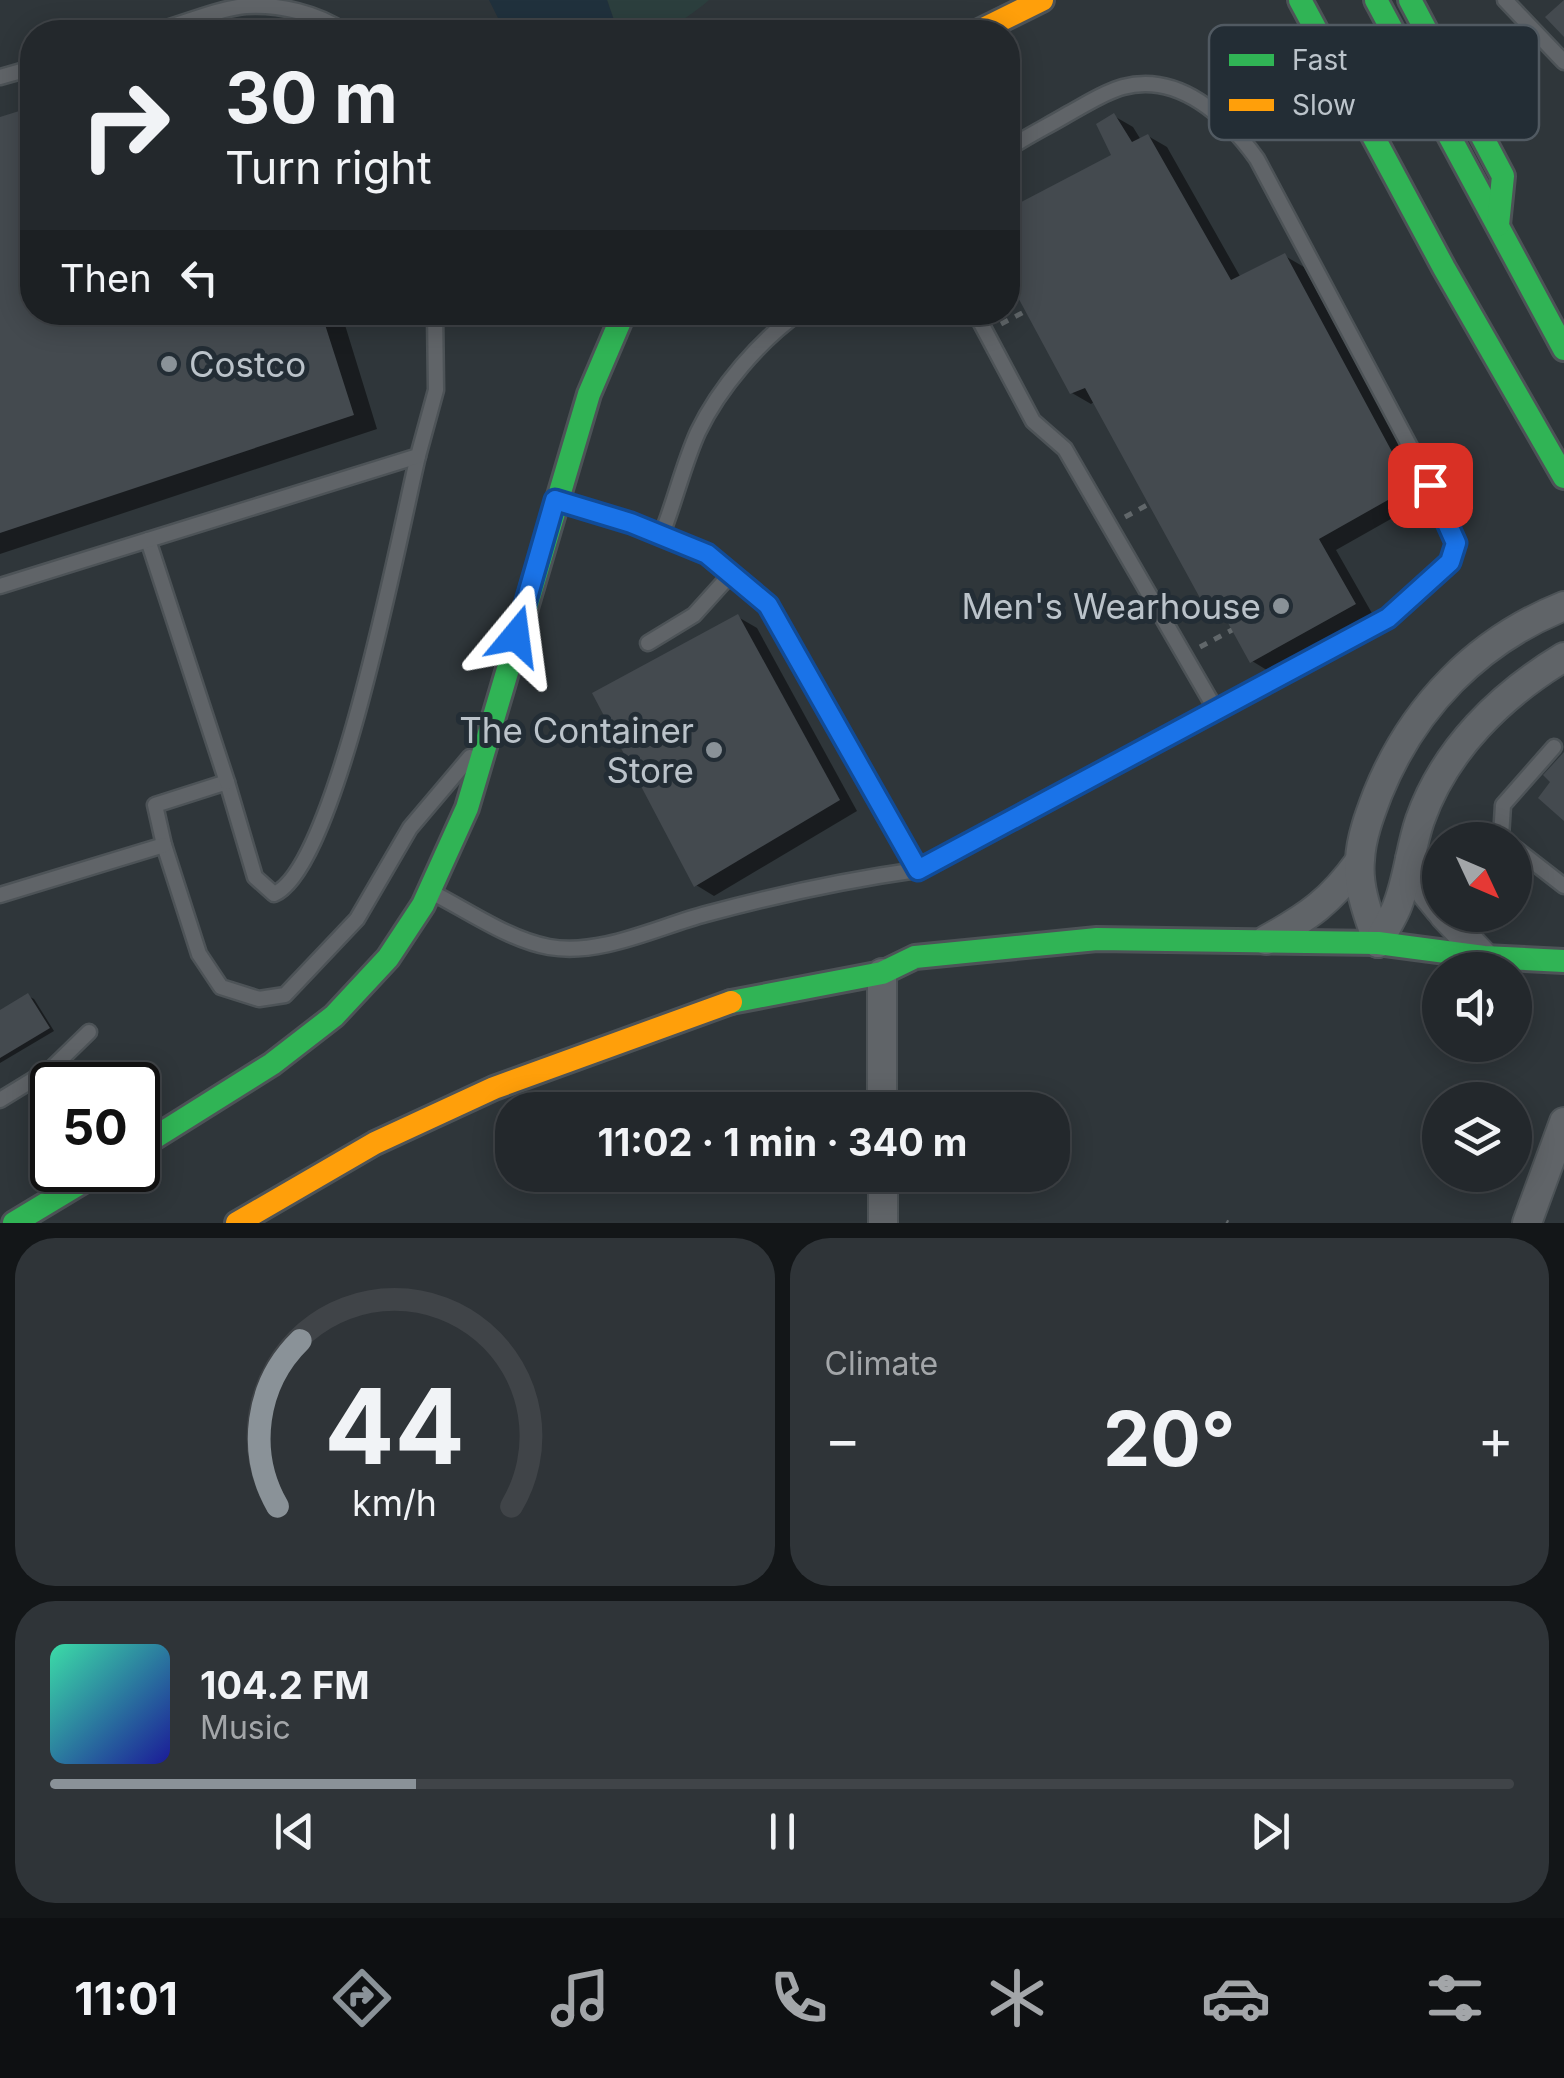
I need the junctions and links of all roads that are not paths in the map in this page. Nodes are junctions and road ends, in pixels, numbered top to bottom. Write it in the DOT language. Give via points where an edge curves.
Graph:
graph roads {
  1 [pos="1042,0"];
  2 [pos="1300,0"];
  3 [pos="1376,0"];
  4 [pos="1410,0"];
  5 [pos="1506,0"];
  6 [pos="195,20"];
  7 [pos="327,20"];
  8 [pos="1001,20"];
  9 [pos="1313,25"];
  10 [pos="1390,25"];
  11 [pos="1423,25"];
  12 [pos="1529,25"];
  13 [pos="1539,35"];
  14 [pos="1564,62"];
  15 [pos="1209,109"];
  16 [pos="1240,140"];
  17 [pos="1375,140"];
  18 [pos="1452,140"];
  19 [pos="1485,140"];
  20 [pos="1020,142"];
  21 [pos="1498,225"];
  22 [pos="435,325"];
  23 [pos="618,325"];
  24 [pos="785,325"];
  25 [pos="982,325"];
  26 [pos="1564,348"];
  27 [pos="418,456"];
  28 [pos="1564,477"];
  29 [pos="555,500"];
  30 [pos="661,536"];
  31 [pos="148,540"];
  32 [pos="730,574"];
  33 [pos="0,586"];
  34 [pos="1564,606"];
  35 [pos="648,644"];
  36 [pos="1564,657"];
  37 [pos="1216,710"];
  38 [pos="487,738"];
  39 [pos="1554,747"];
  40 [pos="227,782"];
  41 [pos="1501,822"];
  42 [pos="164,845"];
  43 [pos="1410,859"];
  44 [pos="1532,861"];
  45 [pos="1359,862"];
  46 [pos="918,870"];
  47 [pos="1422,884"];
  48 [pos="1564,886"];
  49 [pos="430,891"];
  50 [pos="0,895"];
  51 [pos="1460,932"];
  52 [pos="1266,940"];
  53 [pos="1378,942"];
  54 [pos="1449,952"];
  55 [pos="1479,952"];
  56 [pos="1532,959"];
  57 [pos="1564,961"];
  58 [pos="882,973"];
  59 [pos="89,1032"];
  60 [pos="882,1092"];
  61 [pos="0,1100"];
  62 [pos="1564,1122"];
  63 [pos="160,1134"];
  64 [pos="65,1192"];
  65 [pos="883,1192"];
  66 [pos="14,1223"];
  67 [pos="237,1223"];
  68 [pos="883,1223"];
  69 [pos="1528,1223"];
  1 -- 8 [label="main road"];
  2 -- 9 [label="main road"];
  3 -- 10 [label="main road"];
  4 -- 11 [label="main road"];
  5 -- 12 [label="lane"];
  6 -- 7 [label="lane" via="244,6"];
  13 -- 14 [label="lane"];
  15 -- 20 [label="lane" via="1172,88 1124,86"];
  16 -- 37 [label="lane" via="1256,159 1456,543 1450,562 1388,618"];
  17 -- 28 [label="main road"];
  18 -- 21 [label="main road"];
  19 -- 21 [label="main road" via="1504,176"];
  21 -- 26 [label="main road"];
  22 -- 27 [label="lane" via="436,390"];
  23 -- 29 [label="main road"];
  24 -- 30 [label="lane" via="714,403"];
  25 -- 37 [label="lane" via="1033,421 1065,449"];
  27 -- 31 [label="lane"];
  27 -- 40 [label="lane" via="356,719 326,814 292,880 274,894 255,877"];
  29 -- 30 [label="lane"];
  29 -- 38 [label="main road"];
  30 -- 32 [label="lane" via="707,554"];
  31 -- 33 [label="lane"];
  31 -- 40 [label="lane"];
  32 -- 35 [label="lane" via="694,615"];
  32 -- 46 [label="lane" via="768,605"];
  34 -- 45 [label="street" via="1496,641 1436,695 1387,772"];
  36 -- 43 [label="street" via="1472,732 1433,791"];
  37 -- 46 [label="lane"];
  38 -- 42 [label="lane" via="410,828 358,919 285,995 260,1000 221,987 199,954"];
  38 -- 49 [label="main road"];
  39 -- 41 [label="lane" via="1502,805"];
  40 -- 42 [label="lane" via="155,806"];
  42 -- 50 [label="lane"];
  43 -- 47 [label="street"];
  43 -- 53 [label="street"];
  44 -- 48 [label="lane"];
  45 -- 52 [label="street" via="1312,916"];
  45 -- 53 [label="street"];
  46 -- 49 [label="lane" via="835,882 577,948 524,939"];
  49 -- 63 [label="main road" via="390,956 334,1016"];
  51 -- 55 [label="street"];
  52 -- 53 [label="main road"];
  52 -- 58 [label="main road" via="1097,939 915,957"];
  53 -- 54 [label="main road"];
  56 -- 57 [label="main road"];
  58 -- 60 [label="street"];
  58 -- 67 [label="main road" via="758,994 558,1062 375,1143"];
  59 -- 61 [label="lane" via="52,1068"];
  62 -- 69 [label="street"];
  64 -- 66 [label="main road"];
  65 -- 68 [label="street"];
}
